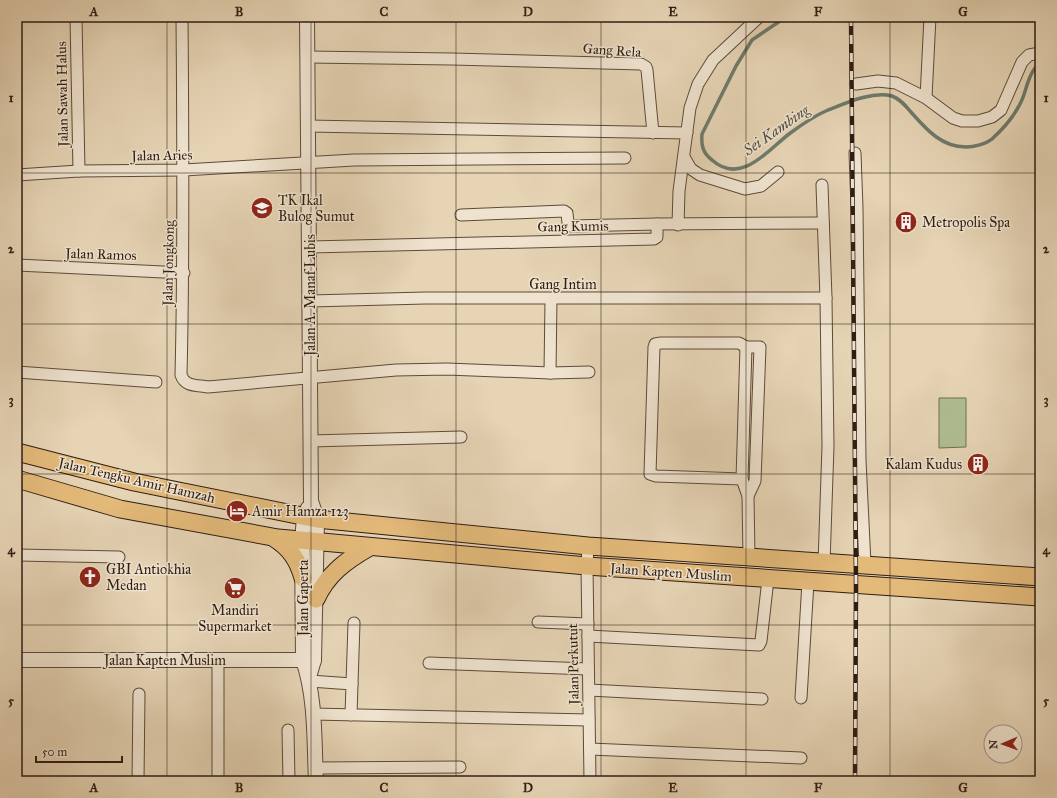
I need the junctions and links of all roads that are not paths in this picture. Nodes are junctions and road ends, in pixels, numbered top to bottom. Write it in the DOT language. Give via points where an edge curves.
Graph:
graph roads {
  1 [pos="76,17"];
  2 [pos="182,17"];
  3 [pos="307,17"];
  4 [pos="759,17"];
  5 [pos="930,17"];
  6 [pos="1040,53"];
  7 [pos="308,57"];
  8 [pos="856,84"];
  9 [pos="926,98"];
  10 [pos="308,126"];
  11 [pos="653,133"];
  12 [pos="687,133"];
  13 [pos="855,153"];
  14 [pos="625,158"];
  15 [pos="684,158"];
  16 [pos="307,163"];
  17 [pos="184,170"];
  18 [pos="78,171"];
  19 [pos="778,172"];
  20 [pos="17,175"];
  21 [pos="822,185"];
  22 [pos="461,215"];
  23 [pos="823,223"];
  24 [pos="656,224"];
  25 [pos="678,225"];
  26 [pos="310,247"];
  27 [pos="17,265"];
  28 [pos="184,272"];
  29 [pos="821,298"];
  30 [pos="552,299"];
  31 [pos="310,300"];
  32 [pos="746,347"];
  33 [pos="17,372"];
  34 [pos="589,372"];
  35 [pos="550,373"];
  36 [pos="745,375"];
  37 [pos="760,376"];
  38 [pos="310,377"];
  39 [pos="156,382"];
  40 [pos="744,401"];
  41 [pos="758,402"];
  42 [pos="461,437"];
  43 [pos="743,440"];
  44 [pos="310,441"];
  45 [pos="757,441"];
  46 [pos="17,452"];
  47 [pos="17,479"];
  48 [pos="742,479"];
  49 [pos="748,496"];
  50 [pos="310,518"];
  51 [pos="273,537"];
  52 [pos="310,542"];
  53 [pos="588,546"];
  54 [pos="368,548"];
  55 [pos="17,555"];
  56 [pos="119,557"];
  57 [pos="749,558"];
  58 [pos="824,562"];
  59 [pos="865,564"];
  60 [pos="587,566"];
  61 [pos="1040,577"];
  62 [pos="303,578"];
  63 [pos="768,579"];
  64 [pos="808,582"];
  65 [pos="1040,597"];
  66 [pos="316,599"];
  67 [pos="538,622"];
  68 [pos="354,623"];
  69 [pos="588,624"];
  70 [pos="588,636"];
  71 [pos="17,660"];
  72 [pos="218,660"];
  73 [pos="308,660"];
  74 [pos="430,663"];
  75 [pos="588,669"];
  76 [pos="309,679"];
  77 [pos="352,684"];
  78 [pos="589,690"];
  79 [pos="139,694"];
  80 [pos="801,698"];
  81 [pos="762,699"];
  82 [pos="312,714"];
  83 [pos="351,715"];
  84 [pos="589,720"];
  85 [pos="288,730"];
  86 [pos="590,749"];
  87 [pos="802,758"];
  88 [pos="460,767"];
  89 [pos="316,774"];
  90 [pos="138,781"];
  91 [pos="218,781"];
  92 [pos="289,781"];
  93 [pos="590,781"];
  1 -- 18 [label="street, Jalan Sawah Halus"];
  2 -- 17 [label="street, Jalan Jongkong"];
  3 -- 7 [label="street, Jalan A. Manaf Lubis"];
  4 -- 12 [label="street" via="713,60 698,84 690,108"];
  5 -- 9 [label="street"];
  6 -- 9 [label="street" via="1029,55 1022,62 1001,110 992,117 978,122 962,121 945,113"];
  7 -- 10 [label="street, Jalan A. Manaf Lubis"];
  7 -- 11 [label="street, Gang Rela" via="644,65 647,70"];
  8 -- 9 [label="street" via="878,81 896,83"];
  10 -- 11 [label="street"];
  10 -- 16 [label="street, Jalan A. Manaf Lubis"];
  11 -- 12 [label="street"];
  12 -- 15 [label="street"];
  13 -- 59 [label="street" via="858,208 860,460"];
  14 -- 16 [label="street, Jalan Aries" via="354,160"];
  15 -- 19 [label="street" via="691,169 700,175 745,189 761,186"];
  15 -- 25 [label="street" via="679,191"];
  16 -- 17 [label="street, Jalan Aries"];
  16 -- 26 [label="street, Jalan A. Manaf Lubis"];
  17 -- 18 [label="street, Jalan Aries"];
  17 -- 28 [label="street, Jalan Jongkong"];
  18 -- 20 [label="street, Jalan Aries"];
  21 -- 23 [label="street"];
  22 -- 24 [label="street" via="564,211 571,226"];
  23 -- 25 [label="street"];
  23 -- 29 [label="street"];
  24 -- 25 [label="street"];
  24 -- 26 [label="street, Gang Kumis" via="657,237 654,239"];
  26 -- 31 [label="street, Jalan A. Manaf Lubis"];
  27 -- 28 [label="street, Jalan Ramos"];
  28 -- 38 [label="street, Jalan Jongkong" via="181,375 189,385 208,386"];
  29 -- 30 [label="street, Gang Intim"];
  29 -- 58 [label="street" via="828,446"];
  30 -- 31 [label="street, Gang Intim"];
  30 -- 35 [label="street"];
  31 -- 38 [label="street, Jalan A. Manaf Lubis"];
  32 -- 36 [label="street"];
  32 -- 37 [label="street" via="760,348"];
  32 -- 48 [label="street" via="738,343 655,344 649,472 656,476"];
  33 -- 39 [label="street"];
  34 -- 35 [label="street"];
  35 -- 38 [label="street" via="447,369"];
  36 -- 37 [label="street"];
  36 -- 40 [label="street"];
  37 -- 41 [label="street"];
  38 -- 44 [label="street, Jalan A. Manaf Lubis"];
  40 -- 41 [label="street"];
  40 -- 43 [label="street"];
  41 -- 45 [label="street"];
  42 -- 44 [label="street"];
  43 -- 45 [label="street"];
  43 -- 48 [label="street"];
  44 -- 50 [label="street, Jalan A. Manaf Lubis"];
  45 -- 49 [label="street" via="755,481"];
  46 -- 50 [label="main road, Jalan Tengku Amir Hamzah" via="134,482"];
  47 -- 51 [label="main road, Jalan Tengku Amir Hamzah" via="120,509"];
  48 -- 49 [label="street"];
  49 -- 57 [label="street"];
  50 -- 52 [label="street, Jalan Gaperta"];
  50 -- 53 [label="main road, Jalan Kapten Muslim"];
  51 -- 52 [label="main road, Jalan Tengku Amir Hamzah"];
  51 -- 62 [label="main road" via="291,551 300,566"];
  52 -- 54 [label="main road, Jalan Kapten Muslim"];
  52 -- 62 [label="street, Jalan Gaperta"];
  52 -- 66 [label="street, Jalan Gaperta"];
  53 -- 57 [label="main road, Jalan Kapten Muslim"];
  53 -- 60 [label="street, Jalan Perkutut"];
  54 -- 60 [label="main road, Jalan Kapten Muslim"];
  54 -- 66 [label="main road" via="336,569"];
  55 -- 56 [label="street"];
  57 -- 58 [label="main road, Jalan Kapten Muslim"];
  58 -- 59 [label="main road, Jalan Kapten Muslim"];
  59 -- 61 [label="main road, Jalan Kapten Muslim"];
  60 -- 63 [label="main road, Jalan Kapten Muslim"];
  60 -- 69 [label="street, Jalan Perkutut"];
  62 -- 73 [label="street, Jalan Gaperta"];
  63 -- 64 [label="main road, Jalan Kapten Muslim"];
  63 -- 70 [label="street" via="759,645"];
  64 -- 65 [label="main road, Jalan Kapten Muslim"];
  64 -- 80 [label="street"];
  66 -- 73 [label="street, Jalan Gaperta"];
  67 -- 69 [label="street"];
  68 -- 77 [label="street"];
  69 -- 70 [label="street, Jalan Perkutut"];
  70 -- 75 [label="street, Jalan Perkutut"];
  71 -- 72 [label="street, Jalan Kapten Muslim"];
  72 -- 73 [label="street, Jalan Kapten Muslim"];
  72 -- 91 [label="street"];
  73 -- 76 [label="street, Jalan Gaperta"];
  74 -- 75 [label="street"];
  75 -- 78 [label="street, Jalan Perkutut"];
  76 -- 77 [label="street"];
  76 -- 82 [label="street, Jalan Gaperta"];
  77 -- 83 [label="street"];
  78 -- 81 [label="street"];
  78 -- 84 [label="street, Jalan Perkutut"];
  79 -- 90 [label="street"];
  82 -- 83 [label="street"];
  82 -- 89 [label="street, Jalan Gaperta"];
  83 -- 84 [label="street"];
  84 -- 86 [label="street, Jalan Perkutut"];
  85 -- 92 [label="street"];
  86 -- 87 [label="street"];
  86 -- 93 [label="street, Jalan Perkutut"];
  88 -- 89 [label="street"];
}
